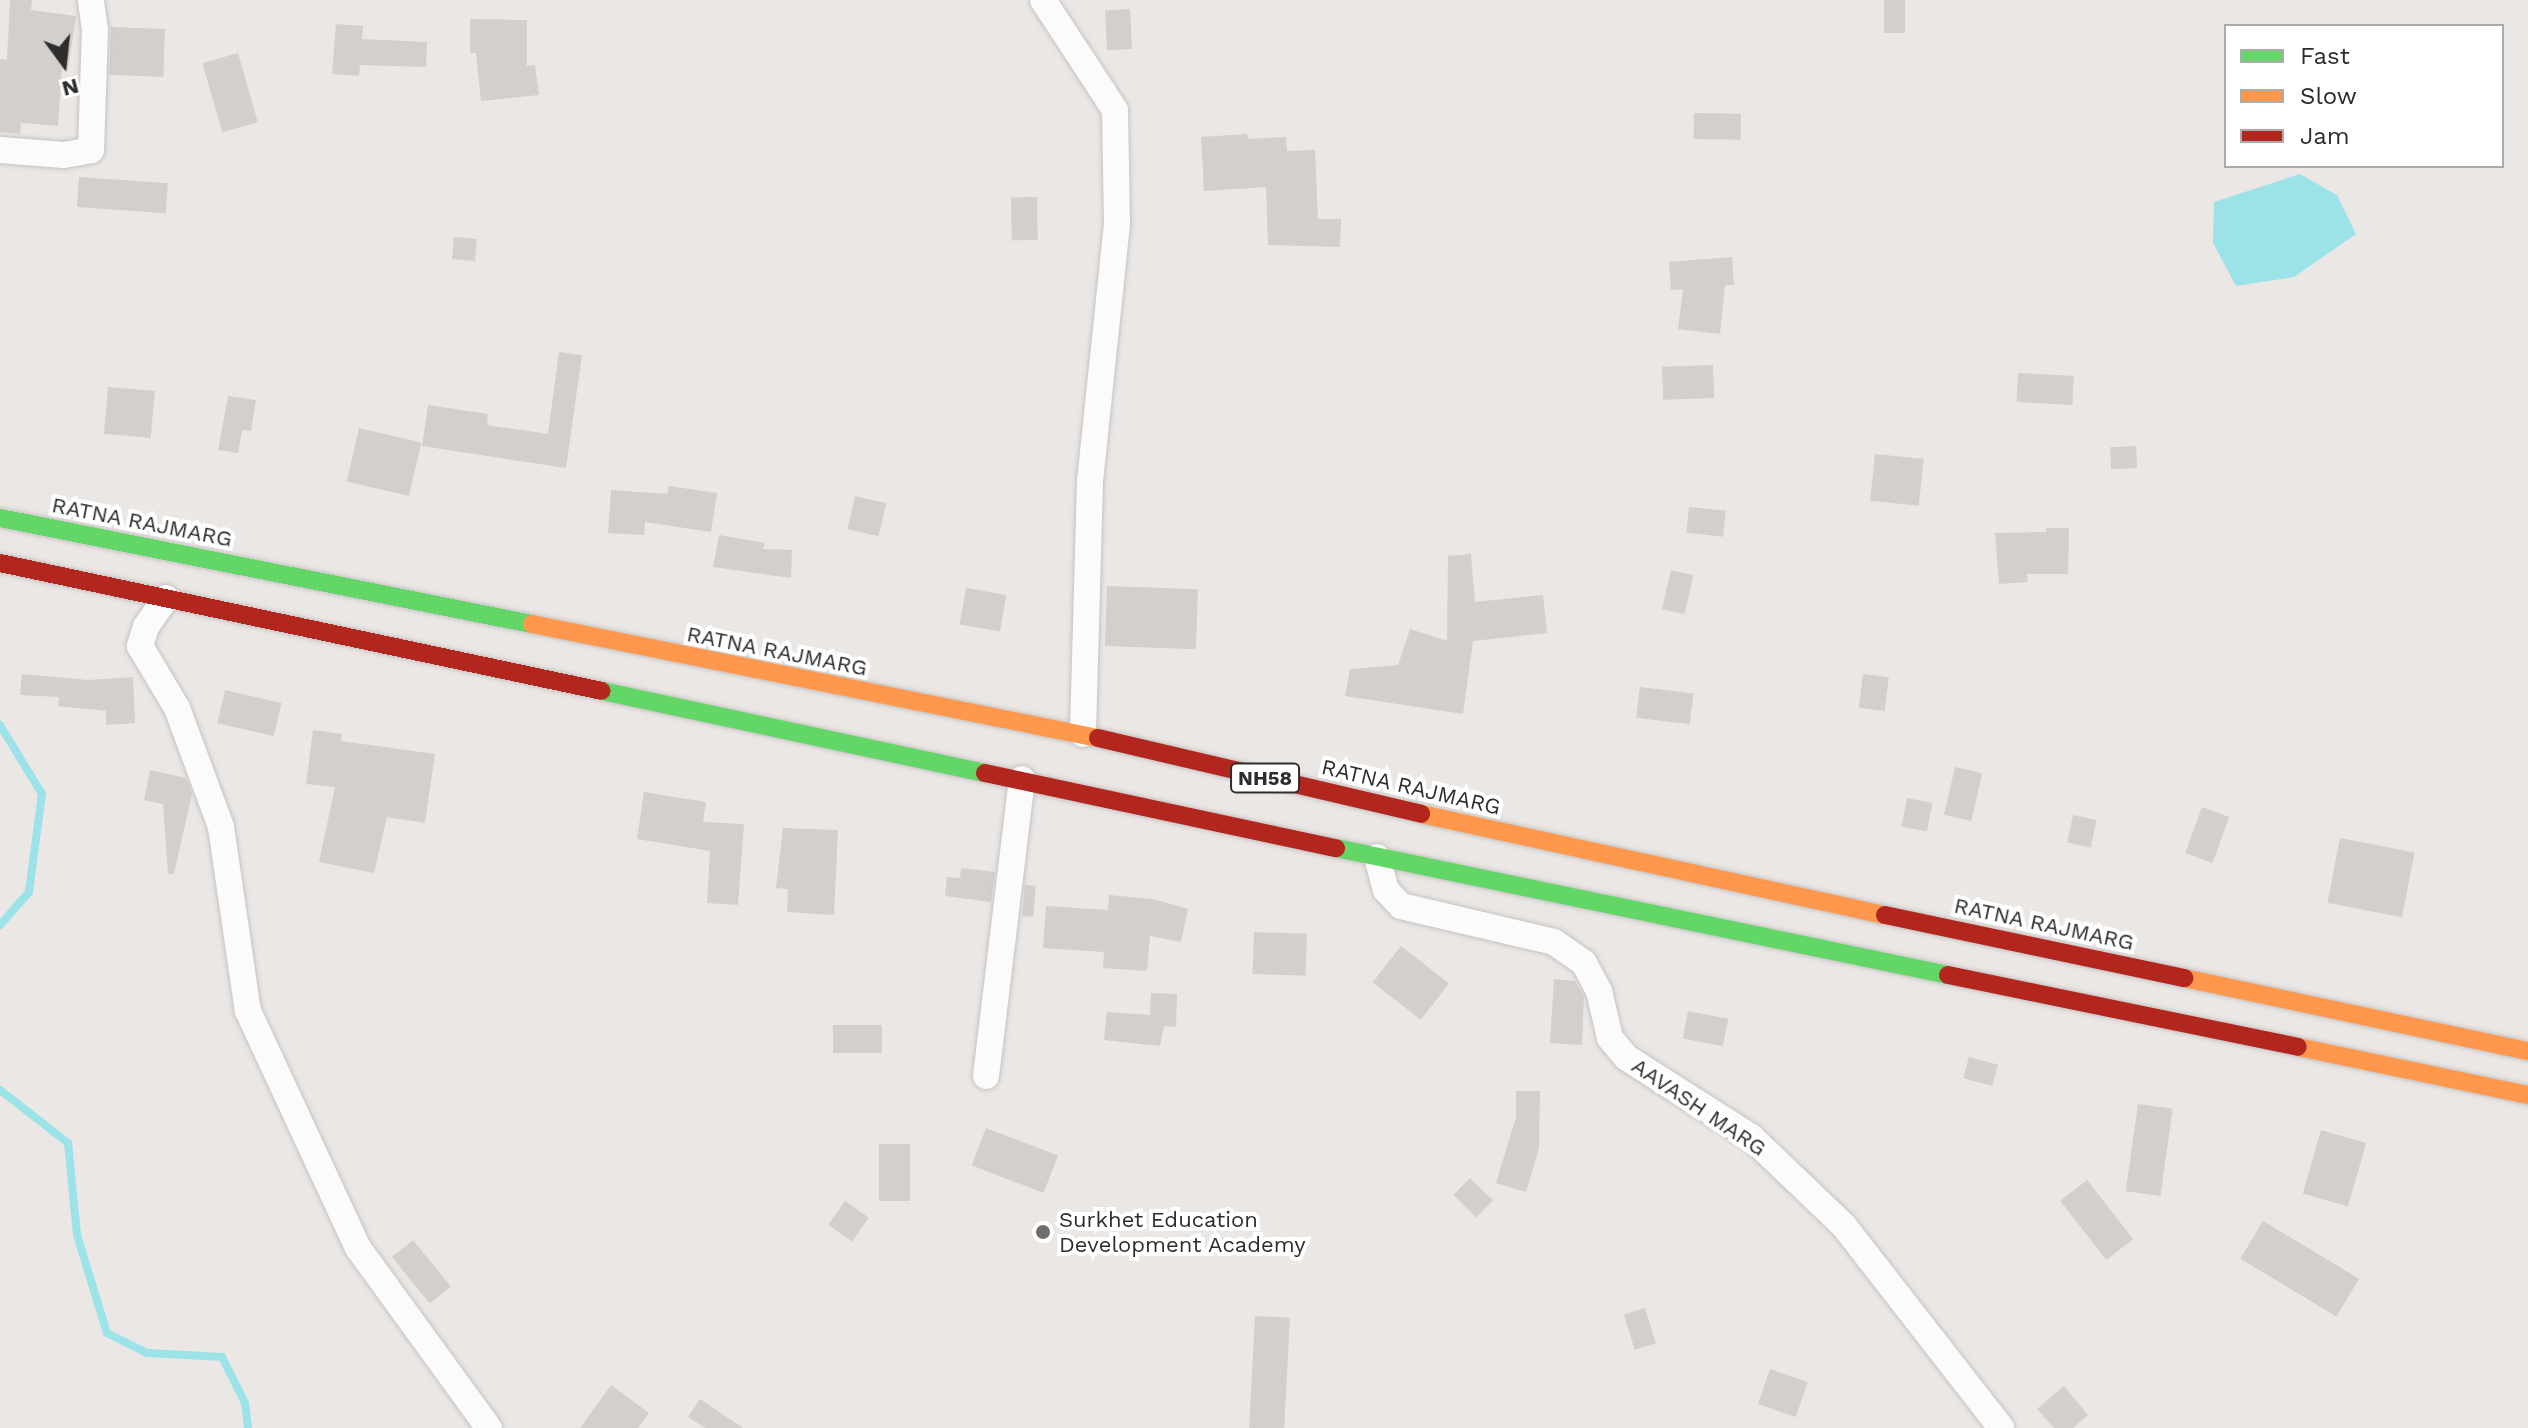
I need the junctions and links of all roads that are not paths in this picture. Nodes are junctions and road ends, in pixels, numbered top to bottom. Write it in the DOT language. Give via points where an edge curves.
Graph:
graph roads {
  1 [pos="91,0"];
  2 [pos="1043,0"];
  3 [pos="0,150"];
  4 [pos="0,518"];
  5 [pos="0,563"];
  6 [pos="166,598"];
  7 [pos="1083,734"];
  8 [pos="1022,779"];
  9 [pos="1377,857"];
  10 [pos="2528,1051"];
  11 [pos="986,1076"];
  12 [pos="2528,1095"];
  13 [pos="489,1428"];
  14 [pos="2001,1428"];
  1 -- 3 [label="street" via="91,150 64,155"];
  2 -- 7 [label="street" via="1115,110 1117,224 1090,481"];
  4 -- 7 [label="main road, RATNA RAJMARG / NH58"];
  5 -- 6 [label="main road, NH58"];
  6 -- 8 [label="main road, NH58"];
  6 -- 13 [label="street" via="140,646 177,708 221,827 248,1011 358,1248"];
  7 -- 10 [label="main road, RATNA RAJMARG / NH58" via="1522,838"];
  8 -- 9 [label="main road, NH58"];
  8 -- 11 [label="street"];
  9 -- 12 [label="main road, NH58"];
  9 -- 14 [label="street, AAVASH MARG" via="1386,890 1401,906 1554,942 1584,963 1599,991 1610,1038 1627,1058 1751,1137 1844,1226"];
}
